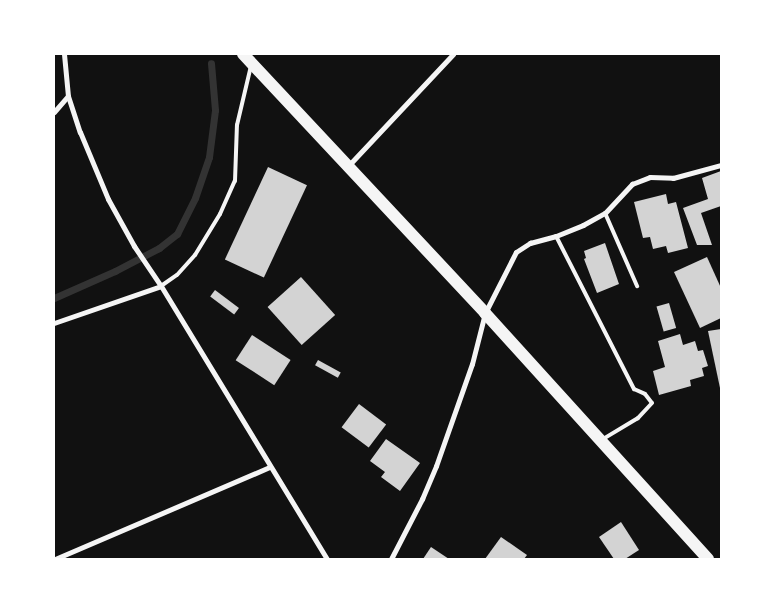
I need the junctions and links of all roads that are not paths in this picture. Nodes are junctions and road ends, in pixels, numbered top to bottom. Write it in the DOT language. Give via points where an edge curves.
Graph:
graph roads {
  1 [pos="64,54"];
  2 [pos="243,54"];
  3 [pos="453,54"];
  4 [pos="252,58"];
  5 [pos="68,96"];
  6 [pos="54,112"];
  7 [pos="721,165"];
  8 [pos="348,166"];
  9 [pos="605,213"];
  10 [pos="556,236"];
  11 [pos="160,286"];
  12 [pos="637,286"];
  13 [pos="485,313"];
  14 [pos="54,322"];
  15 [pos="600,440"];
  16 [pos="270,467"];
  17 [pos="55,559"];
  18 [pos="326,559"];
  19 [pos="391,559"];
  20 [pos="708,559"];
  1 -- 5 [label="street"];
  2 -- 4 [label="main road"];
  3 -- 8 [label="street"];
  4 -- 8 [label="main road"];
  4 -- 11 [label="lane" via="237,125 235,181 195,255 177,276"];
  5 -- 6 [label="street"];
  5 -- 11 [label="street" via="108,199"];
  7 -- 9 [label="street" via="673,178 650,178 632,184"];
  8 -- 13 [label="main road"];
  9 -- 10 [label="street"];
  9 -- 12 [label="lane"];
  10 -- 13 [label="street" via="530,243 516,252"];
  10 -- 15 [label="lane" via="634,388 652,403 638,418"];
  11 -- 14 [label="street"];
  11 -- 16 [label="street"];
  13 -- 15 [label="main road"];
  13 -- 19 [label="street" via="472,364 436,466"];
  15 -- 20 [label="main road"];
  16 -- 17 [label="street"];
  16 -- 18 [label="street"];
}
